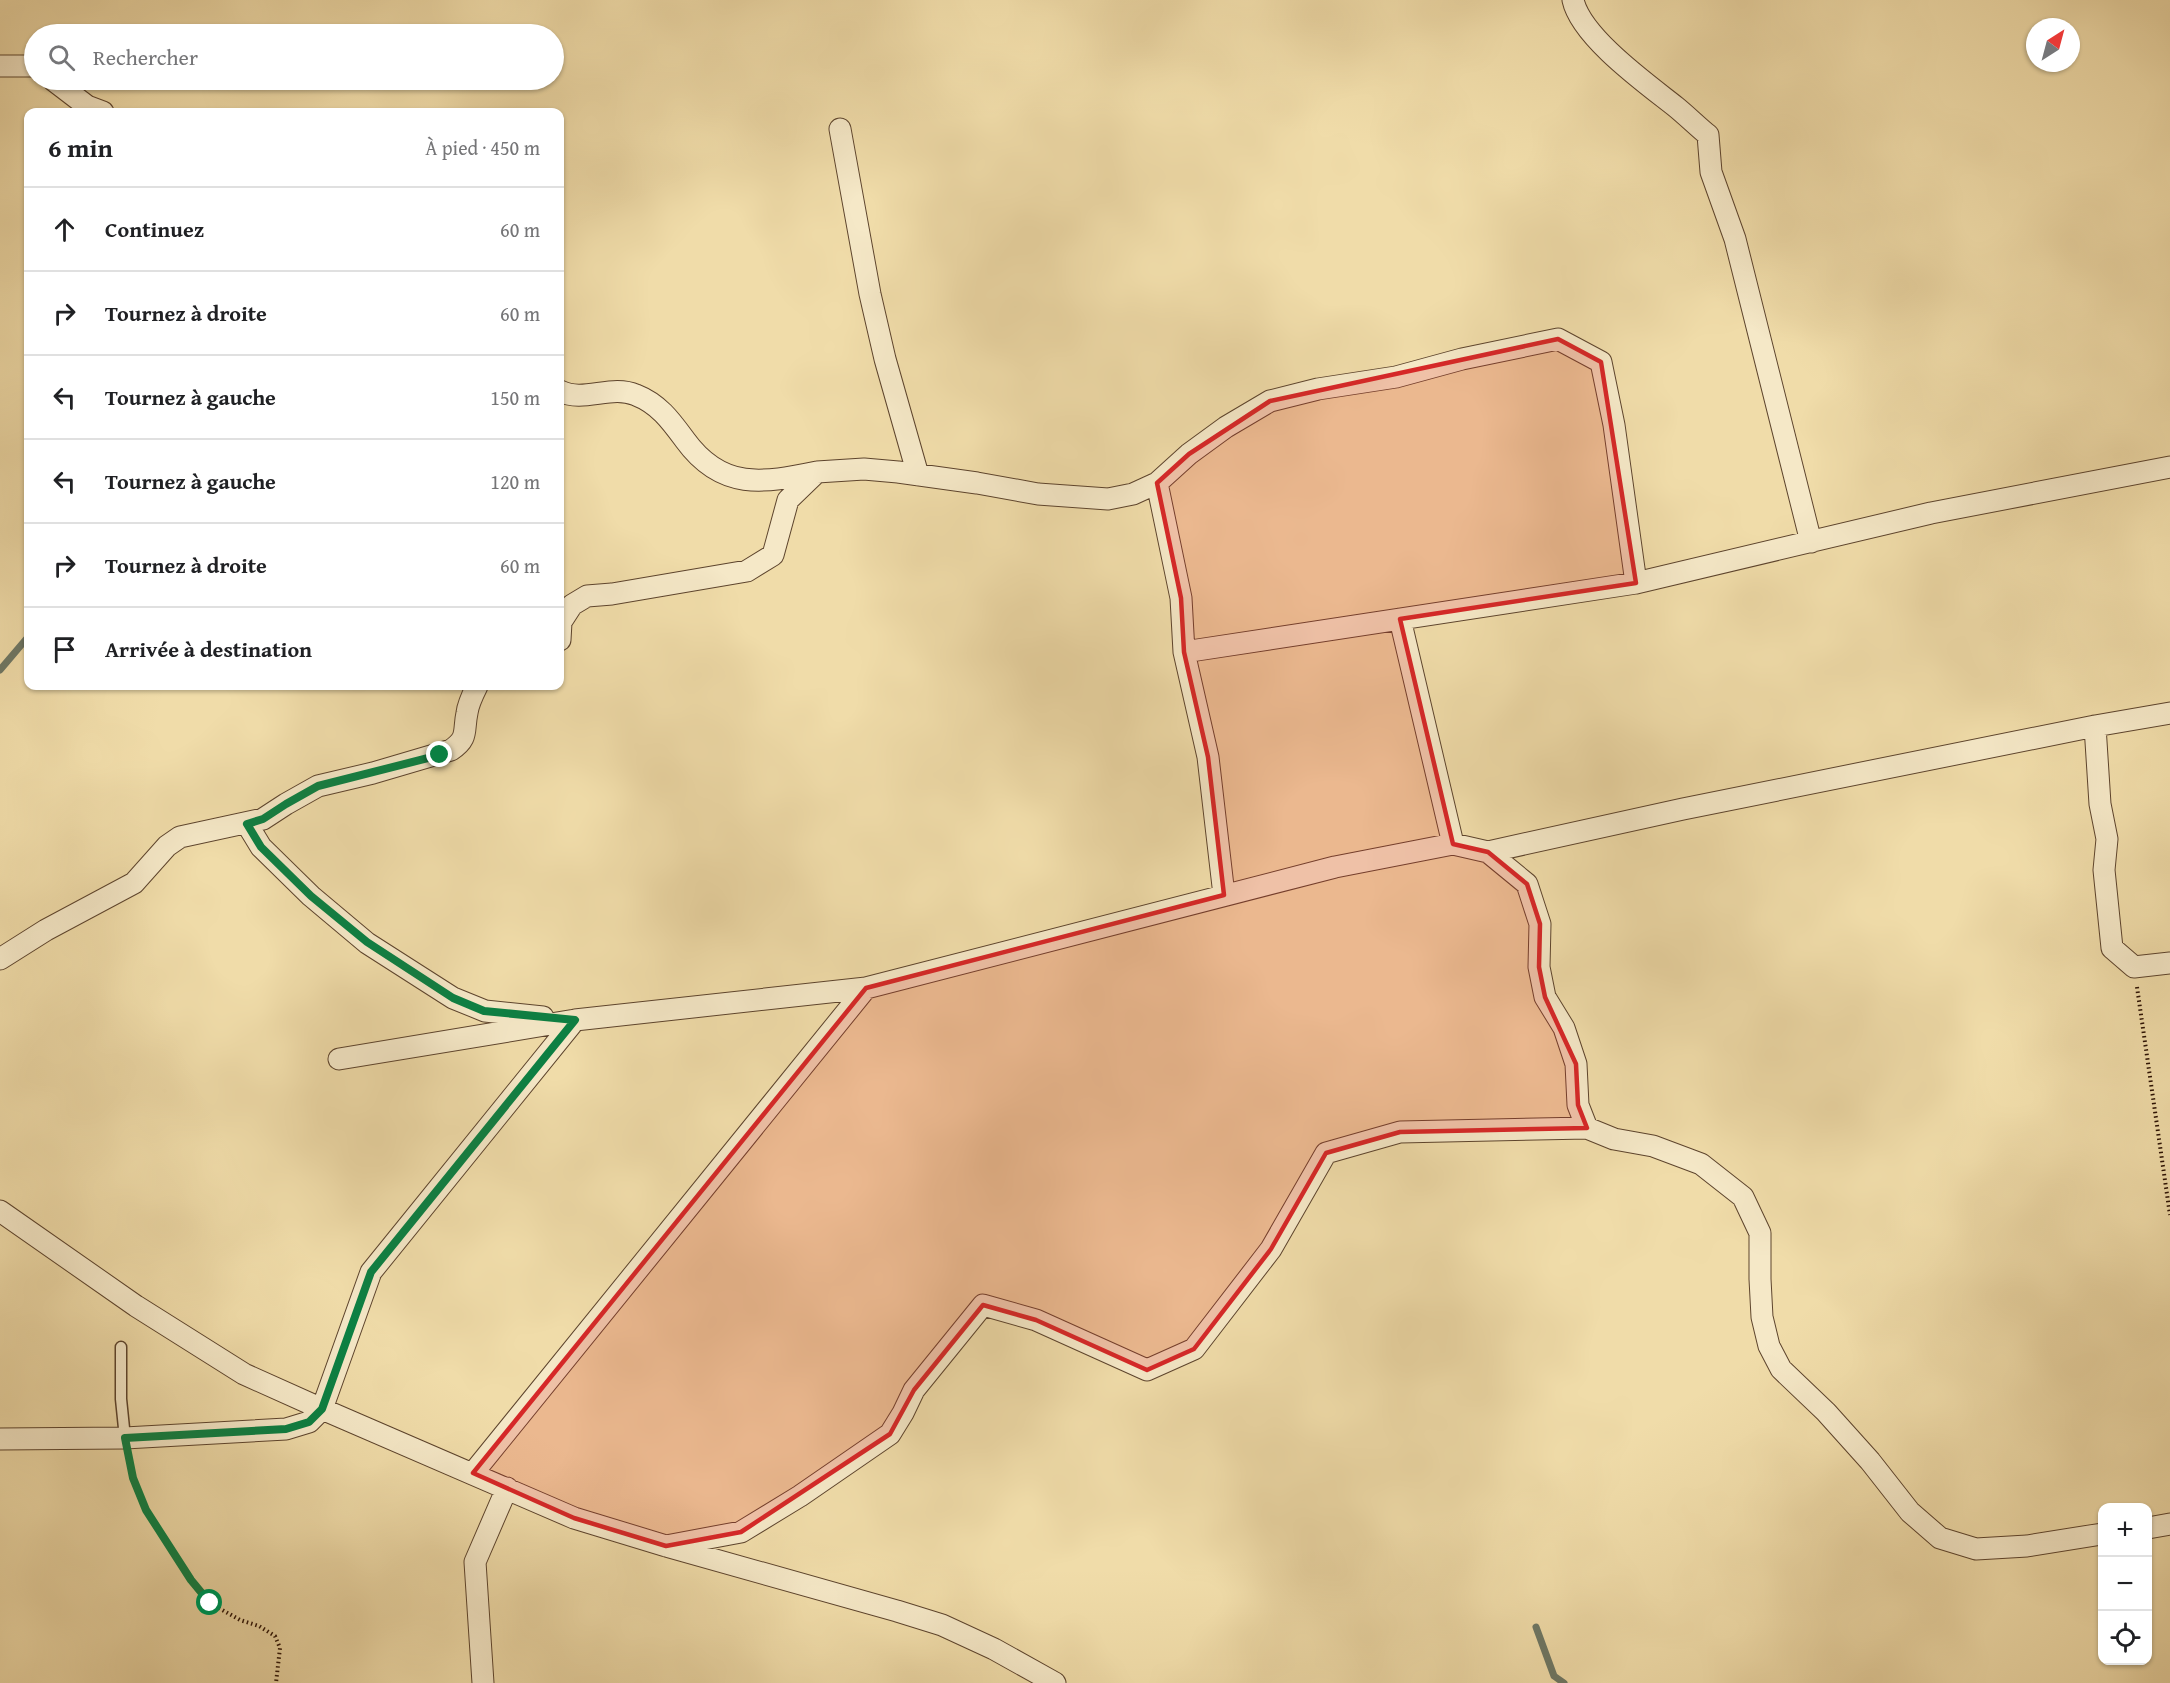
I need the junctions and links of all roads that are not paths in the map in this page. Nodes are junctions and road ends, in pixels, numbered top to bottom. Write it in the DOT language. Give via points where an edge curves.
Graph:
graph roads {
  1 [pos="1574,0"];
  2 [pos="0,66"];
  3 [pos="24,66"];
  4 [pos="66,90"];
  5 [pos="92,108"];
  6 [pos="840,129"];
  7 [pos="564,392"];
  8 [pos="2170,467"];
  9 [pos="817,472"];
  10 [pos="918,475"];
  11 [pos="1157,483"];
  12 [pos="1811,542"];
  13 [pos="1636,583"];
  14 [pos="564,617"];
  15 [pos="1400,619"];
  16 [pos="1184,652"];
  17 [pos="475,690"];
  18 [pos="2170,713"];
  19 [pos="2095,726"];
  20 [pos="247,824"];
  21 [pos="1453,844"];
  22 [pos="1488,852"];
  23 [pos="1224,895"];
  24 [pos="0,959"];
  25 [pos="2170,963"];
  26 [pos="866,988"];
  27 [pos="575,1020"];
  28 [pos="339,1059"];
  29 [pos="1587,1128"];
  30 [pos="0,1211"];
  31 [pos="121,1347"];
  32 [pos="322,1409"];
  33 [pos="0,1438"];
  34 [pos="125,1438"];
  35 [pos="473,1473"];
  36 [pos="507,1488"];
  37 [pos="2170,1524"];
  38 [pos="2152,1527"];
  39 [pos="2098,1535"];
  40 [pos="666,1546"];
  41 [pos="483,1683"];
  42 [pos="1055,1683"];
  1 -- 12 [label="street" via="1586,27 1708,135 1711,172 1735,238"];
  2 -- 3 [label="street"];
  4 -- 5 [label="street"];
  6 -- 10 [label="street" via="870,294"];
  7 -- 9 [label="street" via="590,395 616,390 643,398 666,415 711,467 736,478 775,480"];
  8 -- 12 [label="street" via="1931,513"];
  9 -- 10 [label="street" via="864,469"];
  9 -- 14 [label="street" via="788,500 773,555 747,571 587,596 572,605"];
  10 -- 11 [label="street" via="1038,494 1108,499 1133,494"];
  11 -- 13 [label="street" via="1189,454 1269,401 1396,377 1558,339 1601,362"];
  11 -- 16 [label="street" via="1181,598"];
  12 -- 13 [label="street"];
  13 -- 15 [label="street"];
  15 -- 16 [label="street"];
  15 -- 21 [label="street"];
  16 -- 23 [label="street" via="1208,757"];
  17 -- 20 [label="street" via="467,712 466,732 460,744 451,750 318,786 263,819"];
  18 -- 19 [label="street"];
  19 -- 22 [label="street"];
  19 -- 25 [label="street" via="2100,804 2107,839 2104,870 2112,948 2134,967"];
  20 -- 24 [label="street" via="180,837 134,884"];
  20 -- 27 [label="street" via="261,847 319,902 367,942 453,998 484,1011"];
  21 -- 22 [label="street"];
  21 -- 23 [label="street" via="1335,867"];
  22 -- 29 [label="street" via="1527,884 1540,924 1539,967 1545,997 1564,1028 1576,1064 1578,1105"];
  23 -- 26 [label="street"];
  26 -- 27 [label="street"];
  26 -- 35 [label="street"];
  27 -- 28 [label="street"];
  27 -- 32 [label="street" via="371,1272"];
  29 -- 39 [label="street" via="1701,1164 1743,1197 1760,1233 1762,1317 1769,1346 1781,1369 1826,1412 1910,1512 1940,1538 1976,1549"];
  29 -- 40 [label="street" via="1400,1132 1326,1153 1271,1249 1194,1349 1147,1370 1036,1320 983,1305 914,1390 890,1434 741,1532"];
  30 -- 32 [label="street" via="136,1306 244,1374"];
  31 -- 34 [label="lane"];
  32 -- 34 [label="street" via="309,1422 286,1429"];
  32 -- 35 [label="street"];
  33 -- 34 [label="street"];
  35 -- 36 [label="street"];
  36 -- 40 [label="street" via="574,1518"];
  36 -- 41 [label="street" via="475,1562"];
  37 -- 38 [label="street"];
  40 -- 42 [label="street" via="942,1625"];
}
